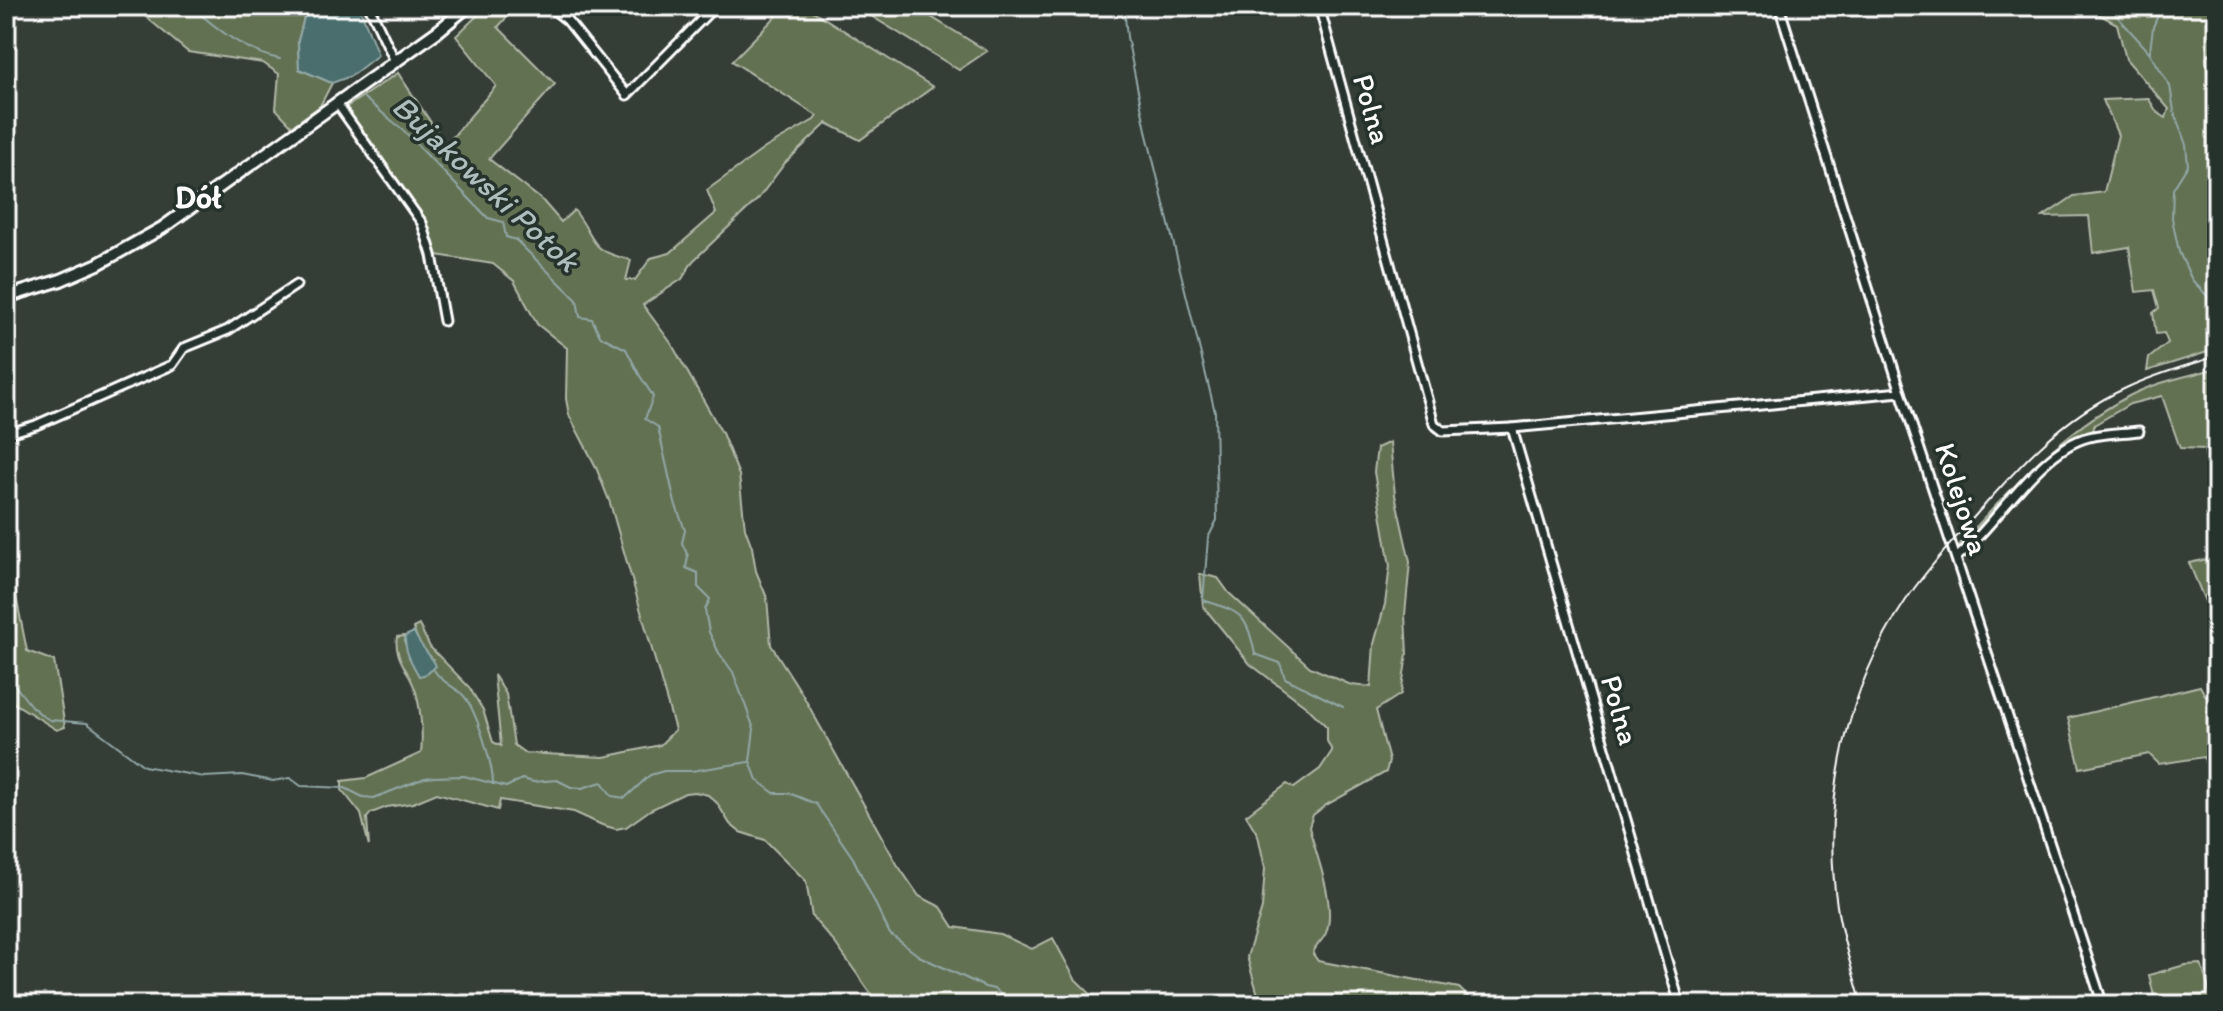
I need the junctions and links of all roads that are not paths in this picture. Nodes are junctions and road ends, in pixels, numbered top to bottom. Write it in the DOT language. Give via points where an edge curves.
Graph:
graph roads {
  1 [pos="369,6"];
  2 [pos="468,6"];
  3 [pos="549,6"];
  4 [pos="715,6"];
  5 [pos="1319,6"];
  6 [pos="1779,6"];
  7 [pos="395,61"];
  8 [pos="336,102"];
  9 [pos="296,285"];
  10 [pos="6,297"];
  11 [pos="444,321"];
  12 [pos="1901,392"];
  13 [pos="1512,428"];
  14 [pos="2139,431"];
  15 [pos="6,434"];
  16 [pos="1957,557"];
  17 [pos="1680,1005"];
  18 [pos="2103,1005"];
  1 -- 7 [label="street"];
  2 -- 7 [label="main road"];
  3 -- 4 [label="street" via="567,20 627,95"];
  5 -- 13 [label="street, Polna" via="1434,424 1443,431"];
  6 -- 12 [label="street, Kolejowa"];
  7 -- 8 [label="main road"];
  8 -- 10 [label="main road" via="162,228 98,264"];
  8 -- 11 [label="street" via="422,223"];
  9 -- 15 [label="street" via="228,330 184,348 172,365"];
  12 -- 13 [label="street, Polna"];
  12 -- 16 [label="street, Kolejowa"];
  13 -- 17 [label="street, Polna"];
  14 -- 16 [label="street" via="2087,437 2067,448 2033,476"];
  16 -- 18 [label="street, Kolejowa"];
}
